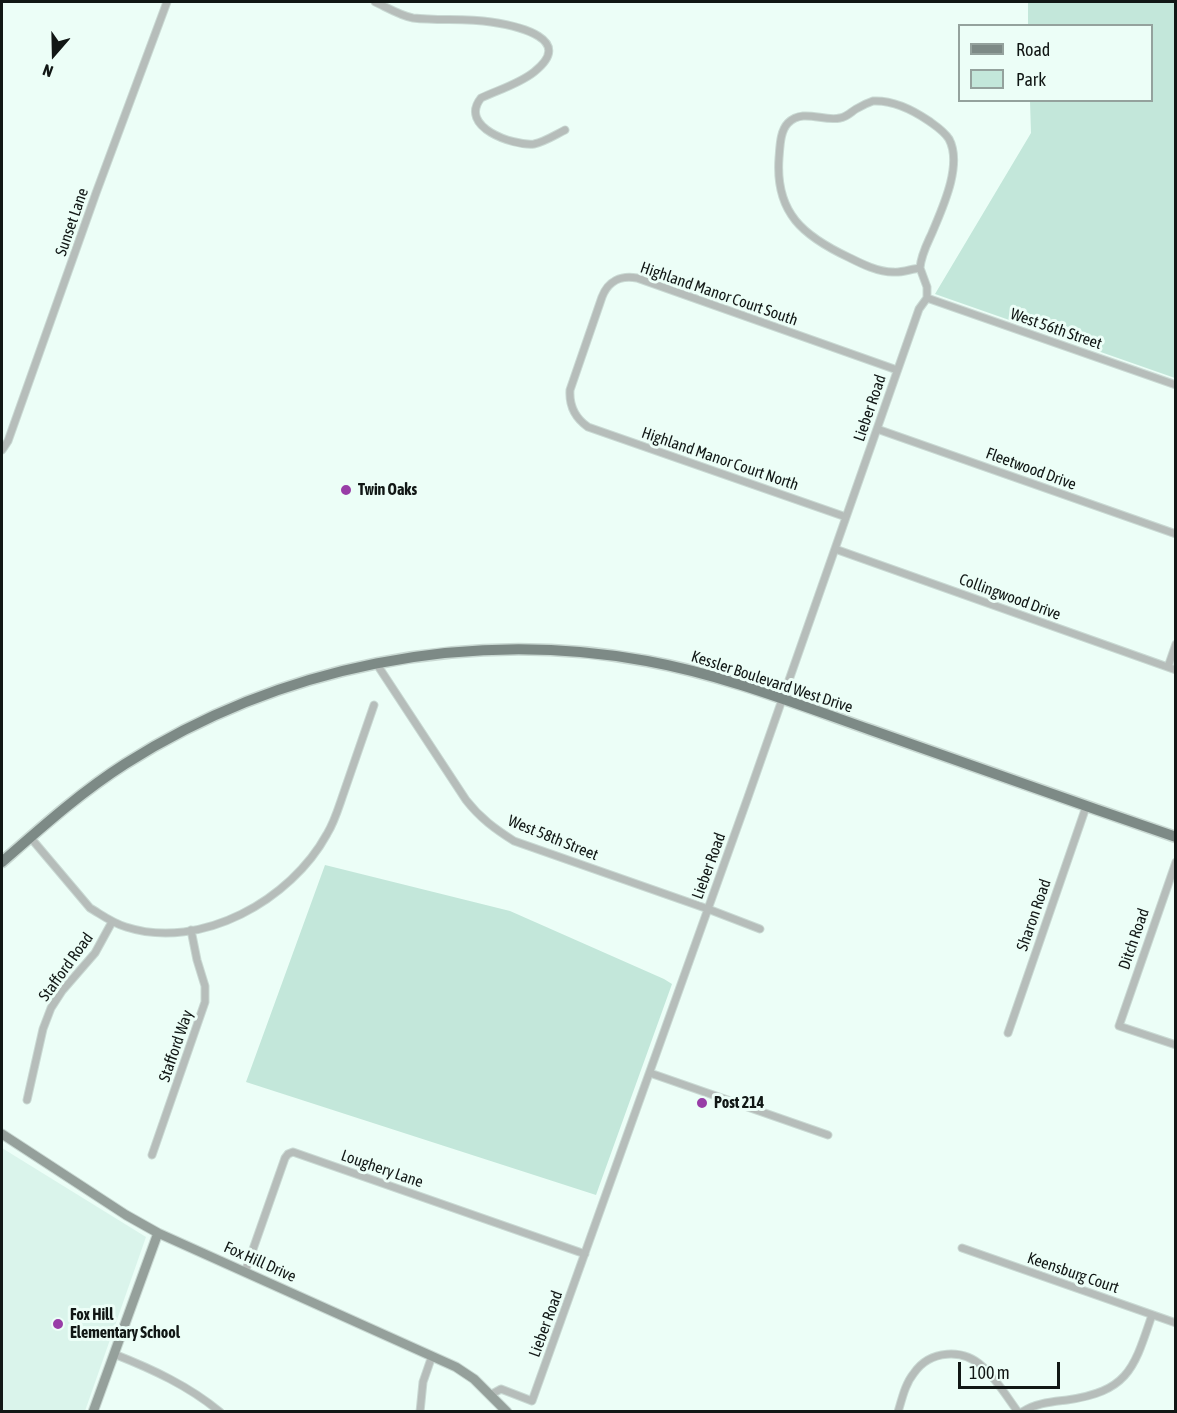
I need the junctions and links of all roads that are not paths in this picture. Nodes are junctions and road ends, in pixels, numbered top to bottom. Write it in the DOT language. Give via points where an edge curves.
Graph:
graph roads {
  1 [pos="167,2"];
  2 [pos="375,2"];
  3 [pos="565,130"];
  4 [pos="920,268"];
  5 [pos="927,298"];
  6 [pos="897,370"];
  7 [pos="1176,386"];
  8 [pos="586,426"];
  9 [pos="877,429"];
  10 [pos="2,450"];
  11 [pos="846,517"];
  12 [pos="1176,534"];
  13 [pos="835,549"];
  14 [pos="1176,644"];
  15 [pos="376,663"];
  16 [pos="1172,668"];
  17 [pos="783,698"];
  18 [pos="374,705"];
  19 [pos="1086,807"];
  20 [pos="30,837"];
  21 [pos="1176,837"];
  22 [pos="2,862"];
  23 [pos="1176,862"];
  24 [pos="708,909"];
  25 [pos="112,922"];
  26 [pos="760,929"];
  27 [pos="191,930"];
  28 [pos="1008,1033"];
  29 [pos="1176,1046"];
  30 [pos="650,1073"];
  31 [pos="27,1100"];
  32 [pos="2,1134"];
  33 [pos="828,1135"];
  34 [pos="152,1155"];
  35 [pos="158,1233"];
  36 [pos="962,1248"];
  37 [pos="585,1254"];
  38 [pos="245,1272"];
  39 [pos="1152,1315"];
  40 [pos="1176,1323"];
  41 [pos="114,1354"];
  42 [pos="432,1356"];
  43 [pos="490,1395"];
  44 [pos="93,1412"];
  45 [pos="220,1412"];
  46 [pos="420,1412"];
  47 [pos="507,1412"];
  48 [pos="898,1412"];
  49 [pos="1018,1412"];
  50 [pos="1022,1412"];
  1 -- 10 [label="street, Sunset Lane"];
  2 -- 3 [label="street" via="411,18 490,21 539,36 548,44 547,59 527,77 481,98 477,103 478,122 490,134 526,144"];
  4 -- 4 [label="street" via="884,271 855,260 818,240 795,220 784,202 778,178 783,131 790,121 807,116 841,118 864,104 880,100 920,115 943,132 952,147 952,180"];
  4 -- 5 [label="street"];
  5 -- 6 [label="street, Lieber Road" via="919,309"];
  5 -- 7 [label="street, West 56th Street"];
  6 -- 8 [label="street, Highland Manor Court South" via="637,278 621,278 604,292 570,390 572,409"];
  6 -- 9 [label="street, Lieber Road"];
  8 -- 11 [label="street, Highland Manor Court North"];
  9 -- 11 [label="street, Lieber Road"];
  9 -- 12 [label="street, Fleetwood Drive"];
  11 -- 13 [label="street, Lieber Road"];
  13 -- 16 [label="street, Collingwood Drive"];
  13 -- 17 [label="street, Lieber Road"];
  14 -- 16 [label="street"];
  15 -- 17 [label="main road, Kessler Boulevard West Drive" via="479,651 581,652 669,665"];
  15 -- 20 [label="main road, Kessler Boulevard West Drive" via="292,685 193,725 107,776"];
  15 -- 24 [label="street, West 58th Street" via="470,805 492,828 514,841"];
  17 -- 19 [label="main road, Kessler Boulevard West Drive"];
  17 -- 24 [label="street, Lieber Road"];
  18 -- 27 [label="street" via="331,828 309,861 256,907"];
  19 -- 21 [label="main road, Kessler Boulevard West Drive"];
  19 -- 28 [label="street, Sharon Road"];
  20 -- 22 [label="main road, Kessler Boulevard West Drive"];
  20 -- 25 [label="street, Stafford Road" via="90,908"];
  23 -- 29 [label="street, Ditch Road" via="1119,1026"];
  24 -- 26 [label="street, West 58th Street"];
  24 -- 30 [label="street, Lieber Road"];
  25 -- 27 [label="street, Stafford Road" via="158,933"];
  25 -- 31 [label="street, Stafford Road" via="95,953 51,1008"];
  27 -- 34 [label="street, Stafford Way" via="205,986 205,1002"];
  30 -- 33 [label="street"];
  30 -- 37 [label="street, Lieber Road"];
  32 -- 35 [label="street, Fox Hill Drive"];
  35 -- 38 [label="street, Fox Hill Drive"];
  35 -- 41 [label="street"];
  36 -- 39 [label="street, Keensburg Court"];
  37 -- 38 [label="street, Loughery Lane" via="293,1152 285,1158"];
  37 -- 43 [label="street, Lieber Road" via="532,1401 501,1389"];
  38 -- 42 [label="street, Fox Hill Drive"];
  39 -- 40 [label="street, Keensburg Court"];
  39 -- 50 [label="street" via="1134,1363 1115,1385 1093,1396 1041,1404"];
  41 -- 44 [label="street"];
  41 -- 45 [label="street" via="167,1377"];
  42 -- 43 [label="street, Fox Hill Drive" via="474,1379"];
  42 -- 46 [label="street" via="423,1382"];
  43 -- 47 [label="street, Fox Hill Drive"];
  48 -- 49 [label="street" via="915,1371 929,1359 947,1354 963,1355 977,1362"];
}
